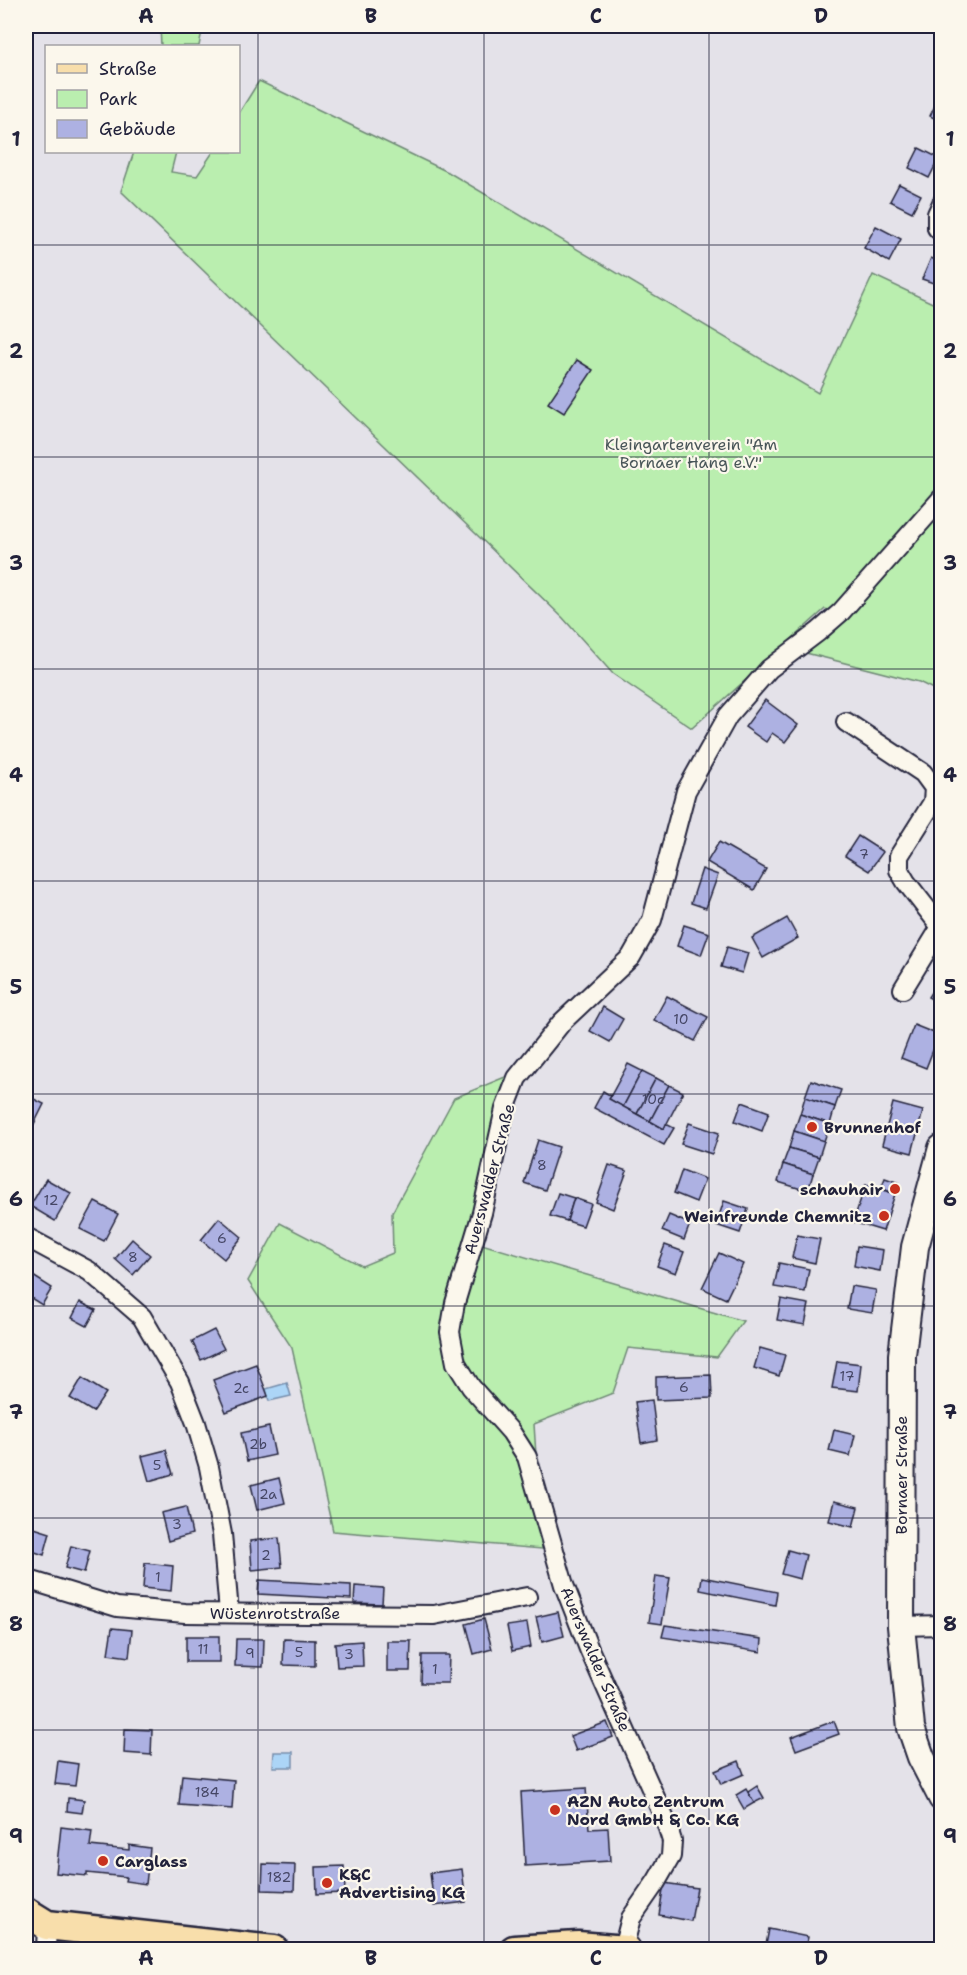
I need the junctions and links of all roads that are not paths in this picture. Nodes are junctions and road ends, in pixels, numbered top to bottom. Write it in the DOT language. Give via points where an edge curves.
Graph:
graph roads {
  1 [pos="942,204"];
  2 [pos="942,233"];
  3 [pos="942,498"];
  4 [pos="846,722"];
  5 [pos="941,928"];
  6 [pos="903,989"];
  7 [pos="942,1148"];
  8 [pos="26,1237"];
  9 [pos="26,1580"];
  10 [pos="527,1597"];
  11 [pos="229,1612"];
  12 [pos="942,1625"];
  13 [pos="901,1626"];
  14 [pos="942,1798"];
  15 [pos="36,1930"];
  16 [pos="624,1949"];
  17 [pos="274,1950"];
  18 [pos="514,1950"];
  1 -- 2 [label="street" via="937,228"];
  3 -- 16 [label="street, Auerswalder Straße" via="841,612 769,669 728,716 686,791 652,920 631,957 562,1022 518,1078 505,1109 482,1213 455,1302 450,1332 456,1363 527,1457 564,1585 672,1841 670,1856 631,1918"];
  4 -- 5 [label="street" via="923,773 934,788 933,802 899,856 899,870"];
  5 -- 6 [label="street"];
  7 -- 13 [label="main road, Bornaer Straße" via="915,1247 902,1355"];
  8 -- 11 [label="street" via="89,1270 142,1317 180,1382 209,1467 222,1534"];
  9 -- 11 [label="street, Wüstenrotstraße" via="117,1607"];
  10 -- 11 [label="street, Wüstenrotstraße" via="434,1615"];
  12 -- 13 [label="street"];
  13 -- 14 [label="main road, Bornaer Straße" via="911,1728"];
  15 -- 17 [label="main road"];
  16 -- 18 [label="main road" via="578,1946"];
}
